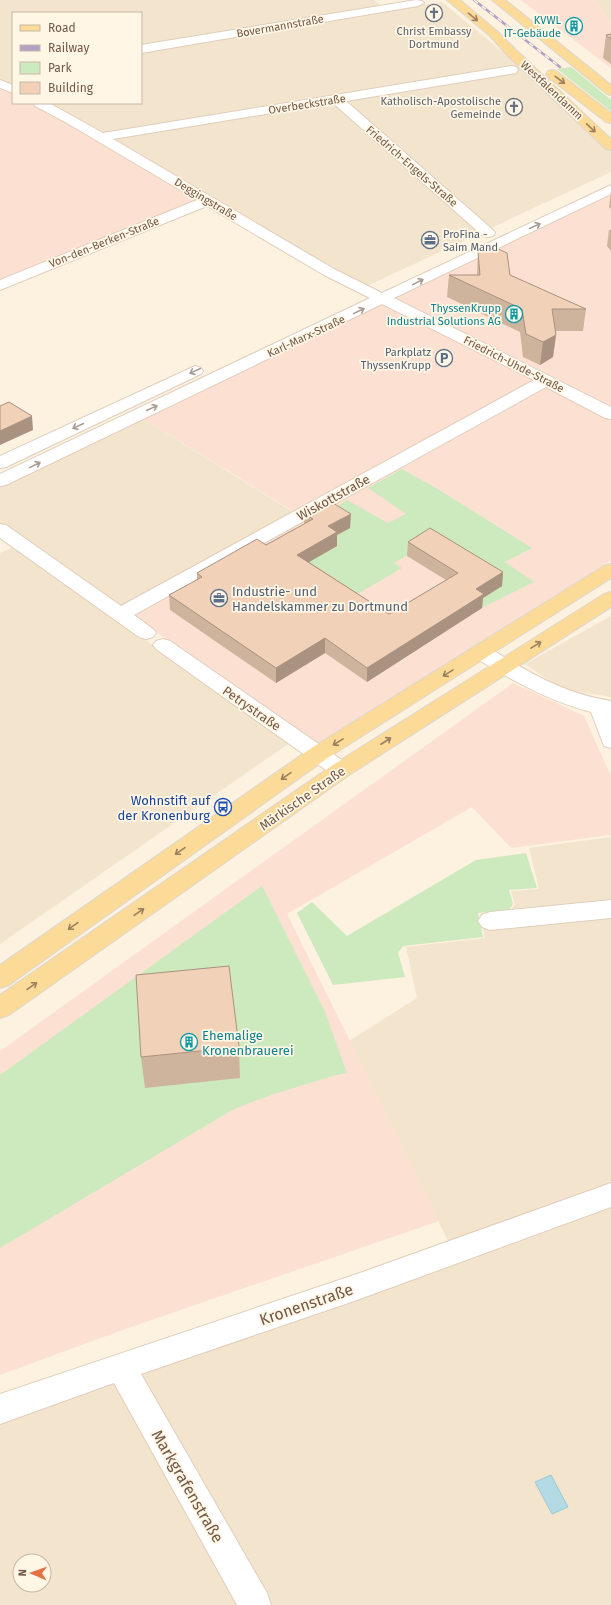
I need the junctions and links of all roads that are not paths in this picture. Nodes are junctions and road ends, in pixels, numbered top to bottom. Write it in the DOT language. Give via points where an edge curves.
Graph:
graph roads {
  1 [pos="453,0"];
  2 [pos="498,0"];
  3 [pos="418,3"];
  4 [pos="494,34"];
  5 [pos="552,43"];
  6 [pos="142,49"];
  7 [pos="512,70"];
  8 [pos="611,79"];
  9 [pos="0,84"];
  10 [pos="12,90"];
  11 [pos="611,91"];
  12 [pos="336,99"];
  13 [pos="41,104"];
  14 [pos="611,118"];
  15 [pos="101,137"];
  16 [pos="611,146"];
  17 [pos="611,176"];
  18 [pos="611,189"];
  19 [pos="208,200"];
  20 [pos="488,233"];
  21 [pos="0,285"];
  22 [pos="373,295"];
  23 [pos="260,340"];
  24 [pos="211,364"];
  25 [pos="546,380"];
  26 [pos="611,414"];
  27 [pos="0,463"];
  28 [pos="0,481"];
  29 [pos="5,539"];
  30 [pos="611,570"];
  31 [pos="611,598"];
  32 [pos="120,615"];
  33 [pos="146,633"];
  34 [pos="164,645"];
  35 [pos="481,652"];
  36 [pos="503,666"];
  37 [pos="605,707"];
  38 [pos="611,741"];
  39 [pos="318,754"];
  40 [pos="341,770"];
  41 [pos="611,909"];
  42 [pos="490,921"];
  43 [pos="0,978"];
  44 [pos="0,1008"];
  45 [pos="611,1195"];
  46 [pos="121,1368"];
  47 [pos="0,1409"];
  48 [pos="255,1605"];
  1 -- 4 [label="main road, Westfalendamm, one-way"];
  2 -- 5 [label="main road"];
  3 -- 6 [label="street, Bovermannstraße"];
  4 -- 14 [label="main road, Westfalendamm, one-way" via="524,52"];
  4 -- 16 [label="main road, Westfalendamm, one-way"];
  5 -- 8 [label="main road" via="570,51"];
  5 -- 11 [label="main road"];
  7 -- 12 [label="street, Overbeckstraße"];
  9 -- 10 [label="street"];
  12 -- 15 [label="street, Overbeckstraße"];
  12 -- 20 [label="street, Friedrich-Engels-Straße"];
  13 -- 15 [label="street, Deggingstraße"];
  15 -- 19 [label="street, Deggingstraße"];
  17 -- 20 [label="street, Karl-Marx-Straße"];
  22 -- 18 [label="street, Karl-Marx-Straße, one-way"];
  19 -- 21 [label="street, Von-den-Berken-Straße"];
  19 -- 22 [label="street, Deggingstraße"];
  20 -- 22 [label="street, Karl-Marx-Straße"];
  22 -- 23 [label="street, Karl-Marx-Straße"];
  22 -- 25 [label="street, Friedrich-Uhde-Straße"];
  28 -- 22 [label="street, Karl-Marx-Straße, one-way"];
  24 -- 27 [label="street, one-way"];
  25 -- 26 [label="street, Friedrich-Uhde-Straße"];
  25 -- 32 [label="street, Wiskottstraße"];
  29 -- 32 [label="street"];
  30 -- 35 [label="main road, Märkische Straße"];
  36 -- 31 [label="main road, Märkische Straße, one-way"];
  32 -- 33 [label="street"];
  34 -- 39 [label="street, Petrystraße"];
  35 -- 36 [label="street"];
  35 -- 39 [label="main road, Märkische Straße, one-way"];
  36 -- 37 [label="street" via="562,698"];
  40 -- 36 [label="main road, Märkische Straße, one-way"];
  37 -- 38 [label="street" via="602,717"];
  39 -- 40 [label="street, Petrystraße"];
  39 -- 43 [label="main road, Märkische Straße, one-way"];
  44 -- 40 [label="main road, Märkische Straße, one-way"];
  41 -- 42 [label="street"];
  45 -- 46 [label="street, Kronenstraße" via="357,1287"];
  46 -- 47 [label="street, Kronenstraße"];
  46 -- 48 [label="street, Markgrafenstraße"];
}
